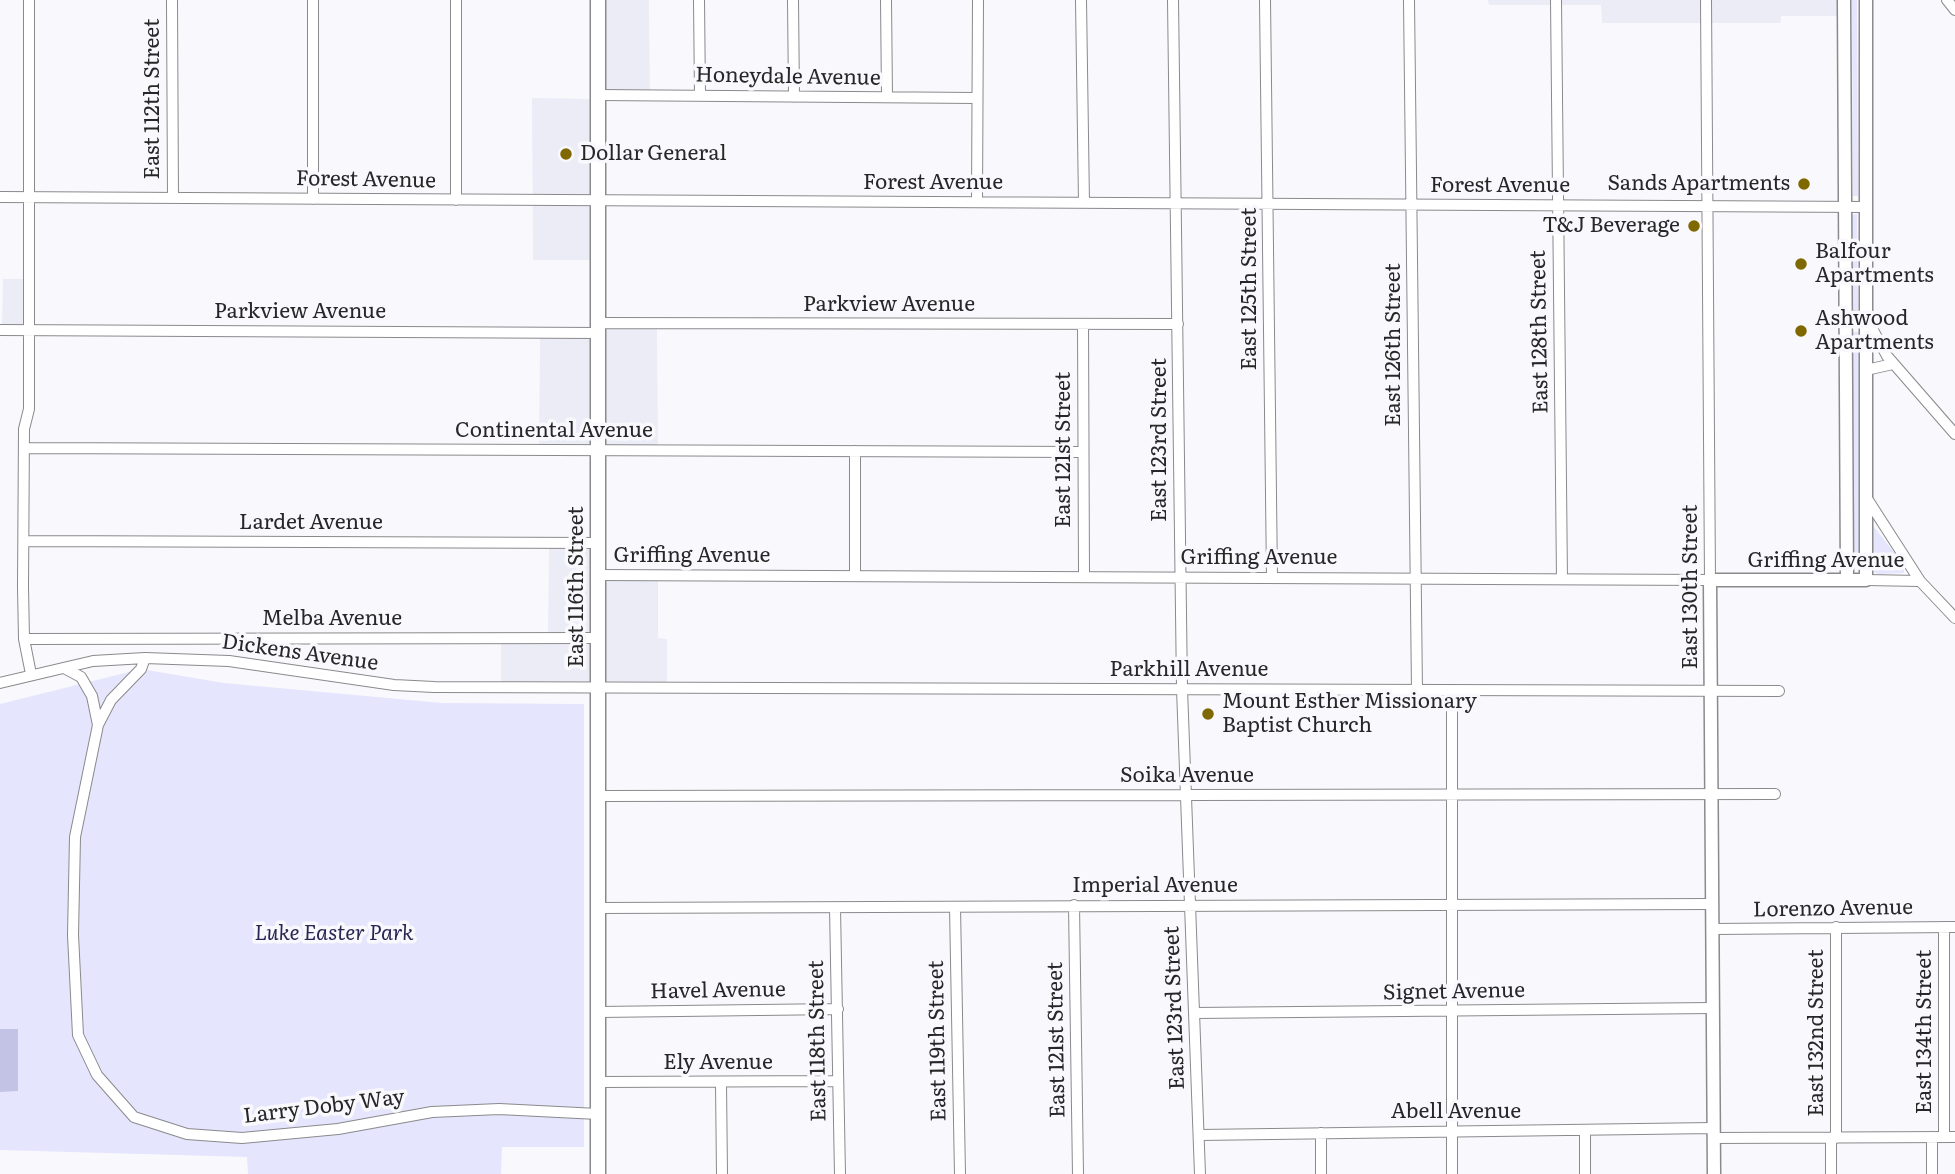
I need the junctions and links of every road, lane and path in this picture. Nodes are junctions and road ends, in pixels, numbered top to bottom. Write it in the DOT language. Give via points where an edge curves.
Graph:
graph roads {
  1 [pos="29,0"];
  2 [pos="172,0"];
  3 [pos="313,0"];
  4 [pos="456,0"];
  5 [pos="598,0"];
  6 [pos="699,0"];
  7 [pos="793,0"];
  8 [pos="886,0"];
  9 [pos="978,0"];
  10 [pos="1081,0"];
  11 [pos="1173,0"];
  12 [pos="1265,0"];
  13 [pos="1409,0"];
  14 [pos="1556,0"];
  15 [pos="1706,0"];
  16 [pos="1844,0"];
  17 [pos="1866,0"];
  18 [pos="1947,0"];
  19 [pos="1955,10"];
  20 [pos="599,95"];
  21 [pos="700,95"];
  22 [pos="793,97"];
  23 [pos="887,97"];
  24 [pos="977,98"];
  25 [pos="0,197"];
  26 [pos="29,197"];
  27 [pos="173,198"];
  28 [pos="313,199"];
  29 [pos="456,200"];
  30 [pos="599,200"];
  31 [pos="977,202"];
  32 [pos="1084,203"];
  33 [pos="1175,203"];
  34 [pos="1269,203"];
  35 [pos="1412,205"];
  36 [pos="1558,205"];
  37 [pos="1708,205"];
  38 [pos="1847,207"];
  39 [pos="1866,207"];
  40 [pos="1847,316"];
  41 [pos="1866,317"];
  42 [pos="1083,324"];
  43 [pos="1178,324"];
  44 [pos="599,328"];
  45 [pos="0,330"];
  46 [pos="29,330"];
  47 [pos="1893,363"];
  48 [pos="1866,370"];
  49 [pos="1955,434"];
  50 [pos="24,447"];
  51 [pos="599,451"];
  52 [pos="855,451"];
  53 [pos="1083,452"];
  54 [pos="1866,497"];
  55 [pos="24,541"];
  56 [pos="598,543"];
  57 [pos="598,575"];
  58 [pos="855,576"];
  59 [pos="1084,576"];
  60 [pos="1180,577"];
  61 [pos="1272,577"];
  62 [pos="1415,579"];
  63 [pos="1562,579"];
  64 [pos="1710,580"];
  65 [pos="1847,580"];
  66 [pos="1866,580"];
  67 [pos="1920,581"];
  68 [pos="1955,618"];
  69 [pos="598,638"];
  70 [pos="24,639"];
  71 [pos="145,658"];
  72 [pos="66,669"];
  73 [pos="31,674"];
  74 [pos="0,683"];
  75 [pos="598,686"];
  76 [pos="1182,689"];
  77 [pos="1417,690"];
  78 [pos="1452,691"];
  79 [pos="1779,691"];
  80 [pos="1711,692"];
  81 [pos="98,725"];
  82 [pos="1452,794"];
  83 [pos="1711,794"];
  84 [pos="1775,794"];
  85 [pos="1187,795"];
  86 [pos="599,796"];
  87 [pos="1451,903"];
  88 [pos="1712,904"];
  89 [pos="1074,905"];
  90 [pos="1191,905"];
  91 [pos="955,907"];
  92 [pos="598,908"];
  93 [pos="835,908"];
  94 [pos="1836,927"];
  95 [pos="1950,927"];
  96 [pos="1712,929"];
  97 [pos="1713,1008"];
  98 [pos="838,1009"];
  99 [pos="1451,1011"];
  100 [pos="599,1012"];
  101 [pos="1195,1013"];
  102 [pos="838,1081"];
  103 [pos="598,1082"];
  104 [pos="721,1083"];
  105 [pos="598,1114"];
  106 [pos="1451,1131"];
  107 [pos="1585,1131"];
  108 [pos="1321,1133"];
  109 [pos="1713,1133"];
  110 [pos="1199,1135"];
  111 [pos="1949,1137"];
  112 [pos="1833,1138"];
  113 [pos="1932,1138"];
  114 [pos="598,1174"];
  115 [pos="722,1174"];
  116 [pos="840,1174"];
  117 [pos="960,1174"];
  118 [pos="1079,1174"];
  119 [pos="1200,1174"];
  120 [pos="1321,1174"];
  121 [pos="1451,1174"];
  122 [pos="1585,1174"];
  123 [pos="1714,1174"];
  124 [pos="1831,1174"];
  125 [pos="1932,1174"];
  1 -- 26 [label="street"];
  2 -- 27 [label="street, East 112th Street"];
  3 -- 28 [label="street"];
  4 -- 29 [label="street"];
  5 -- 20 [label="main road, East 116th Street"];
  6 -- 21 [label="street"];
  7 -- 22 [label="street"];
  8 -- 23 [label="street"];
  9 -- 24 [label="street"];
  10 -- 32 [label="street"];
  11 -- 33 [label="street, East 123rd Street"];
  12 -- 34 [label="street, East 125th Street"];
  13 -- 35 [label="street, East 126th Street"];
  14 -- 36 [label="street, East 128th Street"];
  15 -- 37 [label="street, East 130th Street"];
  16 -- 38 [label="street"];
  17 -- 39 [label="street"];
  18 -- 19 [label="street"];
  20 -- 21 [label="street, Honeydale Avenue"];
  20 -- 30 [label="main road, East 116th Street"];
  21 -- 22 [label="street, Honeydale Avenue"];
  22 -- 23 [label="street, Honeydale Avenue"];
  23 -- 24 [label="street, Honeydale Avenue"];
  24 -- 31 [label="street"];
  25 -- 26 [label="street, Forest Avenue"];
  26 -- 27 [label="street, Forest Avenue"];
  26 -- 46 [label="street"];
  27 -- 28 [label="street, Forest Avenue"];
  28 -- 29 [label="street, Forest Avenue"];
  29 -- 30 [label="street, Forest Avenue"];
  30 -- 31 [label="street, Forest Avenue"];
  30 -- 44 [label="main road, East 116th Street"];
  31 -- 32 [label="street, Forest Avenue"];
  32 -- 33 [label="street, Forest Avenue"];
  33 -- 34 [label="street, Forest Avenue"];
  33 -- 43 [label="street, East 123rd Street"];
  34 -- 35 [label="street, Forest Avenue"];
  34 -- 61 [label="street, East 125th Street"];
  35 -- 36 [label="street, Forest Avenue"];
  35 -- 62 [label="street, East 126th Street"];
  36 -- 37 [label="street, Forest Avenue"];
  36 -- 63 [label="street, East 128th Street"];
  37 -- 38 [label="street, Forest Avenue"];
  37 -- 64 [label="street, East 130th Street"];
  38 -- 39 [label="street, Forest Avenue"];
  38 -- 40 [label="street"];
  39 -- 41 [label="street"];
  40 -- 41 [label="street"];
  40 -- 65 [label="street"];
  41 -- 47 [label="street"];
  41 -- 48 [label="street"];
  42 -- 43 [label="street, Parkview Avenue"];
  42 -- 44 [label="street, Parkview Avenue"];
  42 -- 53 [label="street, East 121st Street"];
  43 -- 60 [label="street, East 123rd Street"];
  44 -- 46 [label="street, Parkview Avenue"];
  44 -- 51 [label="main road, East 116th Street"];
  45 -- 46 [label="street, Parkview Avenue"];
  46 -- 50 [label="street"];
  47 -- 48 [label="street"];
  47 -- 49 [label="street"];
  48 -- 54 [label="street"];
  50 -- 51 [label="street, Continental Avenue"];
  50 -- 55 [label="street"];
  51 -- 52 [label="street, Continental Avenue"];
  51 -- 56 [label="main road, East 116th Street"];
  52 -- 53 [label="street, Continental Avenue"];
  52 -- 58 [label="street"];
  53 -- 59 [label="street, East 121st Street"];
  54 -- 66 [label="street"];
  54 -- 67 [label="street"];
  55 -- 56 [label="street, Lardet Avenue"];
  55 -- 70 [label="street"];
  56 -- 57 [label="main road, East 116th Street"];
  57 -- 58 [label="street, Griffing Avenue"];
  57 -- 69 [label="main road, East 116th Street"];
  58 -- 59 [label="street, Griffing Avenue"];
  59 -- 60 [label="street, Griffing Avenue"];
  60 -- 61 [label="street, Griffing Avenue"];
  60 -- 76 [label="street, East 123rd Street"];
  61 -- 62 [label="street, Griffing Avenue"];
  62 -- 63 [label="street, Griffing Avenue"];
  62 -- 77 [label="street, East 126th Street"];
  63 -- 64 [label="street, Griffing Avenue"];
  64 -- 65 [label="street, Griffing Avenue"];
  64 -- 80 [label="street, East 130th Street"];
  65 -- 66 [label="street, Griffing Avenue"];
  66 -- 67 [label="street, Griffing Avenue"];
  67 -- 68 [label="street"];
  69 -- 70 [label="street, Melba Avenue"];
  69 -- 75 [label="main road, East 116th Street"];
  70 -- 73 [label="street"];
  71 -- 72 [label="street, Dickens Avenue" via="93,661"];
  71 -- 75 [label="street, Dickens Avenue" via="229,661 394,685"];
  71 -- 81 [label="street, Larry Doby Way" via="111,700"];
  72 -- 73 [label="street, Dickens Avenue"];
  72 -- 81 [label="street, Larry Doby Way" via="81,677 92,696"];
  73 -- 74 [label="street, Dickens Avenue"];
  75 -- 76 [label="street, Parkhill Avenue"];
  75 -- 86 [label="main road, East 116th Street"];
  76 -- 77 [label="street, Parkhill Avenue"];
  76 -- 85 [label="street, East 123rd Street"];
  77 -- 78 [label="street, Parkhill Avenue"];
  78 -- 80 [label="street, Parkhill Avenue"];
  78 -- 82 [label="street"];
  79 -- 80 [label="street, Parkhill Avenue"];
  80 -- 83 [label="street, East 130th Street"];
  81 -- 105 [label="street, Larry Doby Way" via="75,837 72,935 78,1035 97,1075 134,1117 177,1132 242,1138 338,1129 432,1112"];
  82 -- 83 [label="street, Soika Avenue"];
  82 -- 85 [label="street, Soika Avenue"];
  82 -- 87 [label="street"];
  83 -- 84 [label="street, Soika Avenue"];
  83 -- 88 [label="street, East 130th Street"];
  85 -- 86 [label="street, Soika Avenue"];
  85 -- 90 [label="street, East 123rd Street"];
  86 -- 92 [label="main road, East 116th Street"];
  87 -- 88 [label="street, Imperial Avenue"];
  87 -- 90 [label="street, Imperial Avenue"];
  87 -- 99 [label="street"];
  88 -- 96 [label="street, East 130th Street"];
  89 -- 90 [label="street, Imperial Avenue"];
  89 -- 91 [label="street, Imperial Avenue"];
  89 -- 118 [label="street, East 121st Street"];
  90 -- 101 [label="street, East 123rd Street"];
  91 -- 93 [label="street, Imperial Avenue"];
  91 -- 117 [label="street, East 119th Street"];
  92 -- 93 [label="street, Imperial Avenue"];
  92 -- 100 [label="main road, East 116th Street"];
  93 -- 98 [label="street, East 118th Street"];
  94 -- 95 [label="street, Lorenzo Avenue"];
  94 -- 96 [label="street, Lorenzo Avenue"];
  94 -- 112 [label="street, East 132nd Street"];
  95 -- 111 [label="street, East 134th Street"];
  96 -- 97 [label="street, East 130th Street"];
  97 -- 99 [label="street, Signet Avenue"];
  97 -- 109 [label="street, East 130th Street"];
  98 -- 100 [label="street, Havel Avenue"];
  98 -- 102 [label="street, East 118th Street"];
  99 -- 101 [label="street, Signet Avenue"];
  99 -- 106 [label="street"];
  100 -- 103 [label="main road, East 116th Street"];
  101 -- 110 [label="street, East 123rd Street"];
  102 -- 104 [label="street, Ely Avenue"];
  102 -- 116 [label="street, East 118th Street"];
  103 -- 104 [label="street, Ely Avenue"];
  103 -- 105 [label="main road, East 116th Street"];
  104 -- 115 [label="street"];
  105 -- 114 [label="main road, East 116th Street"];
  106 -- 107 [label="street, Abell Avenue"];
  106 -- 108 [label="street, Abell Avenue"];
  106 -- 121 [label="street"];
  107 -- 109 [label="street, Abell Avenue"];
  107 -- 122 [label="street"];
  108 -- 110 [label="street, Abell Avenue"];
  108 -- 120 [label="street"];
  109 -- 112 [label="street, Abell Avenue"];
  109 -- 123 [label="street, East 130th Street"];
  110 -- 119 [label="street, East 123rd Street"];
  111 -- 113 [label="street, Abell Avenue"];
  112 -- 113 [label="street, Abell Avenue"];
  112 -- 124 [label="street, East 132nd Street"];
  113 -- 125 [label="street, East 134th Street"];
}
